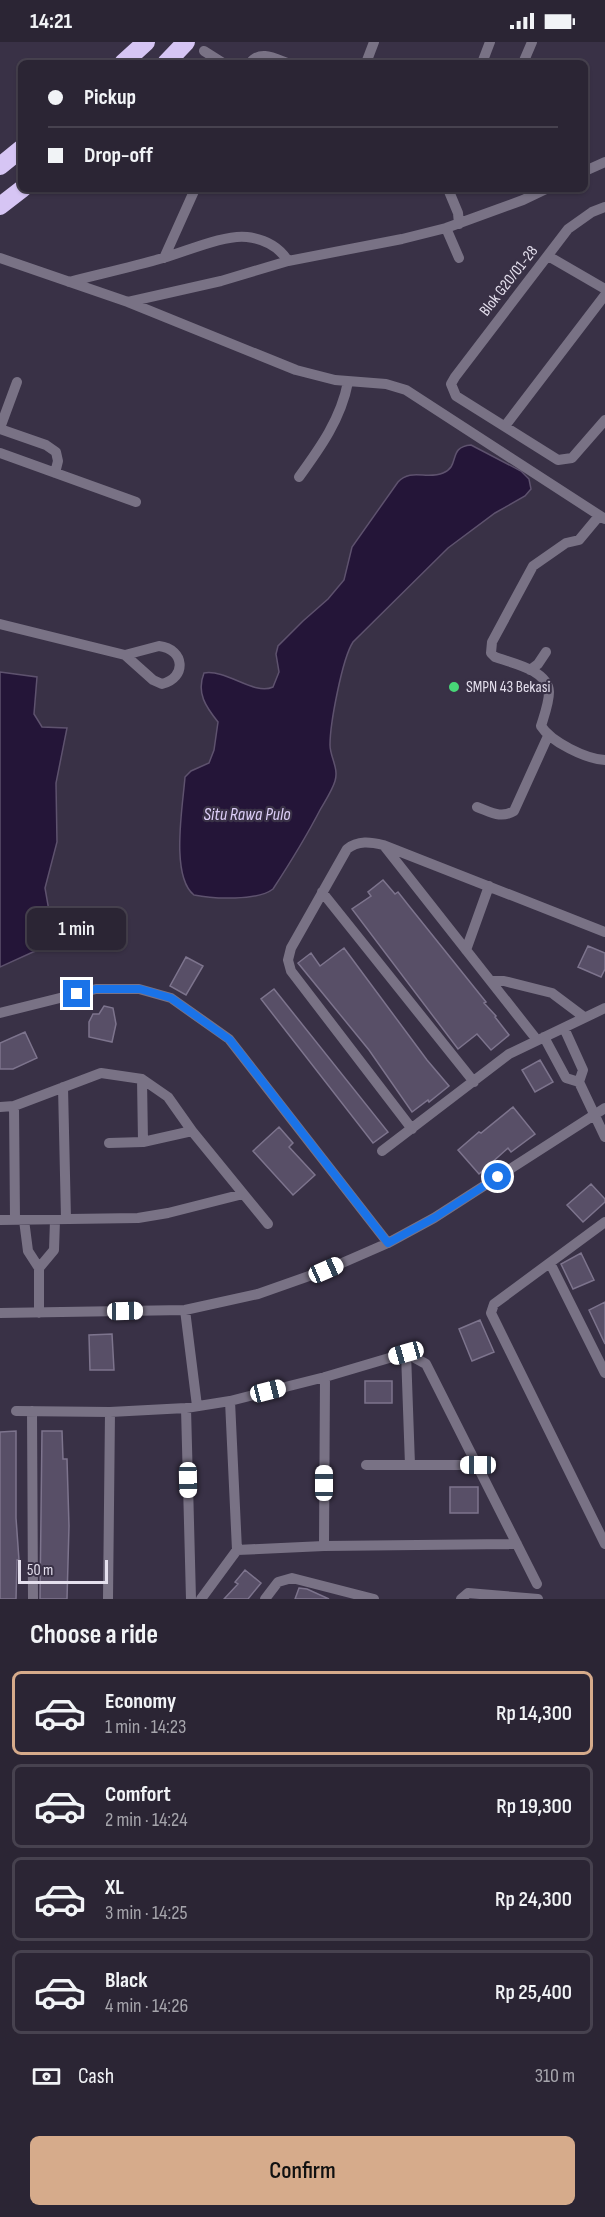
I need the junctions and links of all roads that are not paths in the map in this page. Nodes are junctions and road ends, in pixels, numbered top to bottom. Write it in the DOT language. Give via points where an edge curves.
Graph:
graph roads {
  1 [pos="146,42"];
  2 [pos="186,42"];
  3 [pos="374,42"];
  4 [pos="490,42"];
  5 [pos="532,42"];
  6 [pos="204,51"];
  7 [pos="126,60"];
  8 [pos="169,60"];
  9 [pos="219,60"];
  10 [pos="252,60"];
  11 [pos="279,60"];
  12 [pos="367,60"];
  13 [pos="483,60"];
  14 [pos="524,60"];
  15 [pos="18,151"];
  16 [pos="605,162"];
  17 [pos="0,166"];
  18 [pos="588,170"];
  19 [pos="18,192"];
  20 [pos="194,192"];
  21 [pos="449,192"];
  22 [pos="539,192"];
  23 [pos="3,204"];
  24 [pos="605,207"];
  25 [pos="459,224"];
  26 [pos="446,228"];
  27 [pos="548,256"];
  28 [pos="0,258"];
  29 [pos="164,258"];
  30 [pos="459,258"];
  31 [pos="288,261"];
  32 [pos="69,282"];
  33 [pos="605,289"];
  34 [pos="605,295"];
  35 [pos="128,302"];
  36 [pos="17,382"];
  37 [pos="348,382"];
  38 [pos="605,420"];
  39 [pos="505,426"];
  40 [pos="0,429"];
  41 [pos="0,453"];
  42 [pos="55,473"];
  43 [pos="299,477"];
  44 [pos="136,502"];
  45 [pos="602,517"];
  46 [pos="0,624"];
  47 [pos="546,652"];
  48 [pos="125,655"];
  49 [pos="530,670"];
  50 [pos="548,736"];
  51 [pos="605,760"];
  52 [pos="477,807"];
  53 [pos="383,844"];
  54 [pos="489,886"];
  55 [pos="322,892"];
  56 [pos="605,932"];
  57 [pos="466,950"];
  58 [pos="492,981"];
  59 [pos="605,1008"];
  60 [pos="0,1013"];
  61 [pos="584,1017"];
  62 [pos="564,1028"];
  63 [pos="540,1039"];
  64 [pos="142,1079"];
  65 [pos="474,1082"];
  66 [pos="579,1082"];
  67 [pos="63,1087"];
  68 [pos="14,1106"];
  69 [pos="0,1107"];
  70 [pos="605,1108"];
  71 [pos="593,1114"];
  72 [pos="412,1129"];
  73 [pos="192,1131"];
  74 [pos="605,1137"];
  75 [pos="143,1142"];
  76 [pos="109,1143"];
  77 [pos="382,1150"];
  78 [pos="243,1194"];
  79 [pos="0,1220"];
  80 [pos="20,1220"];
  81 [pos="60,1220"];
  82 [pos="605,1222"];
  83 [pos="268,1224"];
  84 [pos="388,1243"];
  85 [pos="549,1263"];
  86 [pos="39,1268"];
  87 [pos="185,1310"];
  88 [pos="0,1313"];
  89 [pos="39,1313"];
  90 [pos="406,1353"];
  91 [pos="605,1373"];
  92 [pos="325,1377"];
  93 [pos="230,1401"];
  94 [pos="191,1407"];
  95 [pos="16,1411"];
  96 [pos="33,1411"];
  97 [pos="110,1412"];
  98 [pos="366,1465"];
  99 [pos="410,1465"];
  100 [pos="478,1465"];
  101 [pos="517,1544"];
  102 [pos="605,1544"];
  103 [pos="324,1546"];
  104 [pos="237,1550"];
  105 [pos="537,1584"];
  106 [pos="33,1599"];
  107 [pos="108,1599"];
  108 [pos="191,1599"];
  109 [pos="201,1599"];
  110 [pos="265,1599"];
  111 [pos="374,1599"];
  112 [pos="461,1599"];
  113 [pos="537,1599"];
  1 -- 7 [label="highway"];
  2 -- 8 [label="highway"];
  3 -- 12 [label="street"];
  4 -- 13 [label="street"];
  5 -- 14 [label="street"];
  6 -- 9 [label="street"];
  10 -- 11 [label="street" via="265,55"];
  15 -- 17 [label="highway"];
  16 -- 18 [label="street"];
  19 -- 23 [label="highway"];
  20 -- 29 [label="street"];
  21 -- 25 [label="street"];
  22 -- 25 [label="street"];
  24 -- 27 [label="street, Blok G20/01-28" via="574,224"];
  25 -- 26 [label="street"];
  26 -- 30 [label="street"];
  26 -- 31 [label="street"];
  27 -- 33 [label="street"];
  27 -- 39 [label="street, Blok G20/01-28" via="455,377 452,388 456,396"];
  28 -- 32 [label="street"];
  29 -- 31 [label="street" via="228,238 246,237 282,250"];
  29 -- 32 [label="street"];
  31 -- 35 [label="street"];
  32 -- 35 [label="street"];
  34 -- 39 [label="street"];
  35 -- 37 [label="street" via="282,365"];
  36 -- 40 [label="street"];
  37 -- 43 [label="street" via="335,422"];
  37 -- 45 [label="street" via="386,384 406,390"];
  38 -- 39 [label="street" via="576,454 562,461"];
  40 -- 42 [label="street" via="54,450 58,458"];
  41 -- 42 [label="street"];
  42 -- 44 [label="street"];
  45 -- 49 [label="street" via="579,540 566,543 533,566 492,642 491,653 495,657"];
  46 -- 48 [label="street"];
  47 -- 49 [label="street"];
  48 -- 48 [label="street" via="168,647 180,662 178,672 173,680 162,684"];
  49 -- 50 [label="street" via="544,679 549,692 541,726"];
  50 -- 51 [label="street" via="593,760"];
  50 -- 52 [label="street" via="514,811 501,816"];
  53 -- 54 [label="street"];
  53 -- 55 [label="street" via="351,845"];
  53 -- 57 [label="street"];
  54 -- 56 [label="street"];
  54 -- 57 [label="street"];
  55 -- 65 [label="street"];
  55 -- 72 [label="street" via="289,951 291,971"];
  57 -- 58 [label="street"];
  58 -- 61 [label="street" via="552,993"];
  58 -- 63 [label="street"];
  59 -- 61 [label="street"];
  60 -- 84 [label="street" via="96,989 140,989 171,998 230,1040"];
  61 -- 62 [label="street"];
  62 -- 63 [label="street"];
  62 -- 66 [label="street" via="583,1070"];
  63 -- 65 [label="street" via="509,1054"];
  63 -- 66 [label="street" via="566,1078"];
  64 -- 67 [label="street" via="101,1073"];
  64 -- 73 [label="street" via="168,1097"];
  64 -- 75 [label="street"];
  65 -- 72 [label="street"];
  66 -- 71 [label="street"];
  67 -- 68 [label="street"];
  67 -- 81 [label="street"];
  68 -- 69 [label="street"];
  68 -- 80 [label="street"];
  70 -- 71 [label="street"];
  71 -- 74 [label="street"];
  71 -- 84 [label="street"];
  72 -- 77 [label="street"];
  73 -- 75 [label="street"];
  73 -- 78 [label="street"];
  75 -- 76 [label="street"];
  78 -- 81 [label="street" via="152,1216"];
  78 -- 83 [label="street"];
  79 -- 80 [label="street"];
  80 -- 81 [label="street"];
  80 -- 86 [label="street" via="28,1251"];
  81 -- 86 [label="street" via="54,1250"];
  82 -- 85 [label="street"];
  84 -- 87 [label="street" via="258,1294"];
  85 -- 91 [label="street"];
  85 -- 102 [label="street" via="494,1304 491,1313"];
  86 -- 89 [label="street"];
  87 -- 89 [label="street"];
  87 -- 94 [label="street"];
  88 -- 89 [label="street"];
  90 -- 92 [label="street"];
  90 -- 99 [label="street"];
  90 -- 100 [label="street" via="426,1364"];
  92 -- 93 [label="street"];
  92 -- 103 [label="street"];
  93 -- 94 [label="street"];
  93 -- 104 [label="street"];
  94 -- 97 [label="street"];
  94 -- 108 [label="street"];
  95 -- 96 [label="street"];
  96 -- 97 [label="street"];
  96 -- 106 [label="street"];
  97 -- 107 [label="street"];
  98 -- 99 [label="street"];
  99 -- 100 [label="street"];
  100 -- 101 [label="street"];
  101 -- 103 [label="street"];
  101 -- 105 [label="street"];
  103 -- 104 [label="street"];
  104 -- 109 [label="street"];
  110 -- 111 [label="street" via="278,1582 292,1578"];
  112 -- 113 [label="street" via="468,1593"];
}
